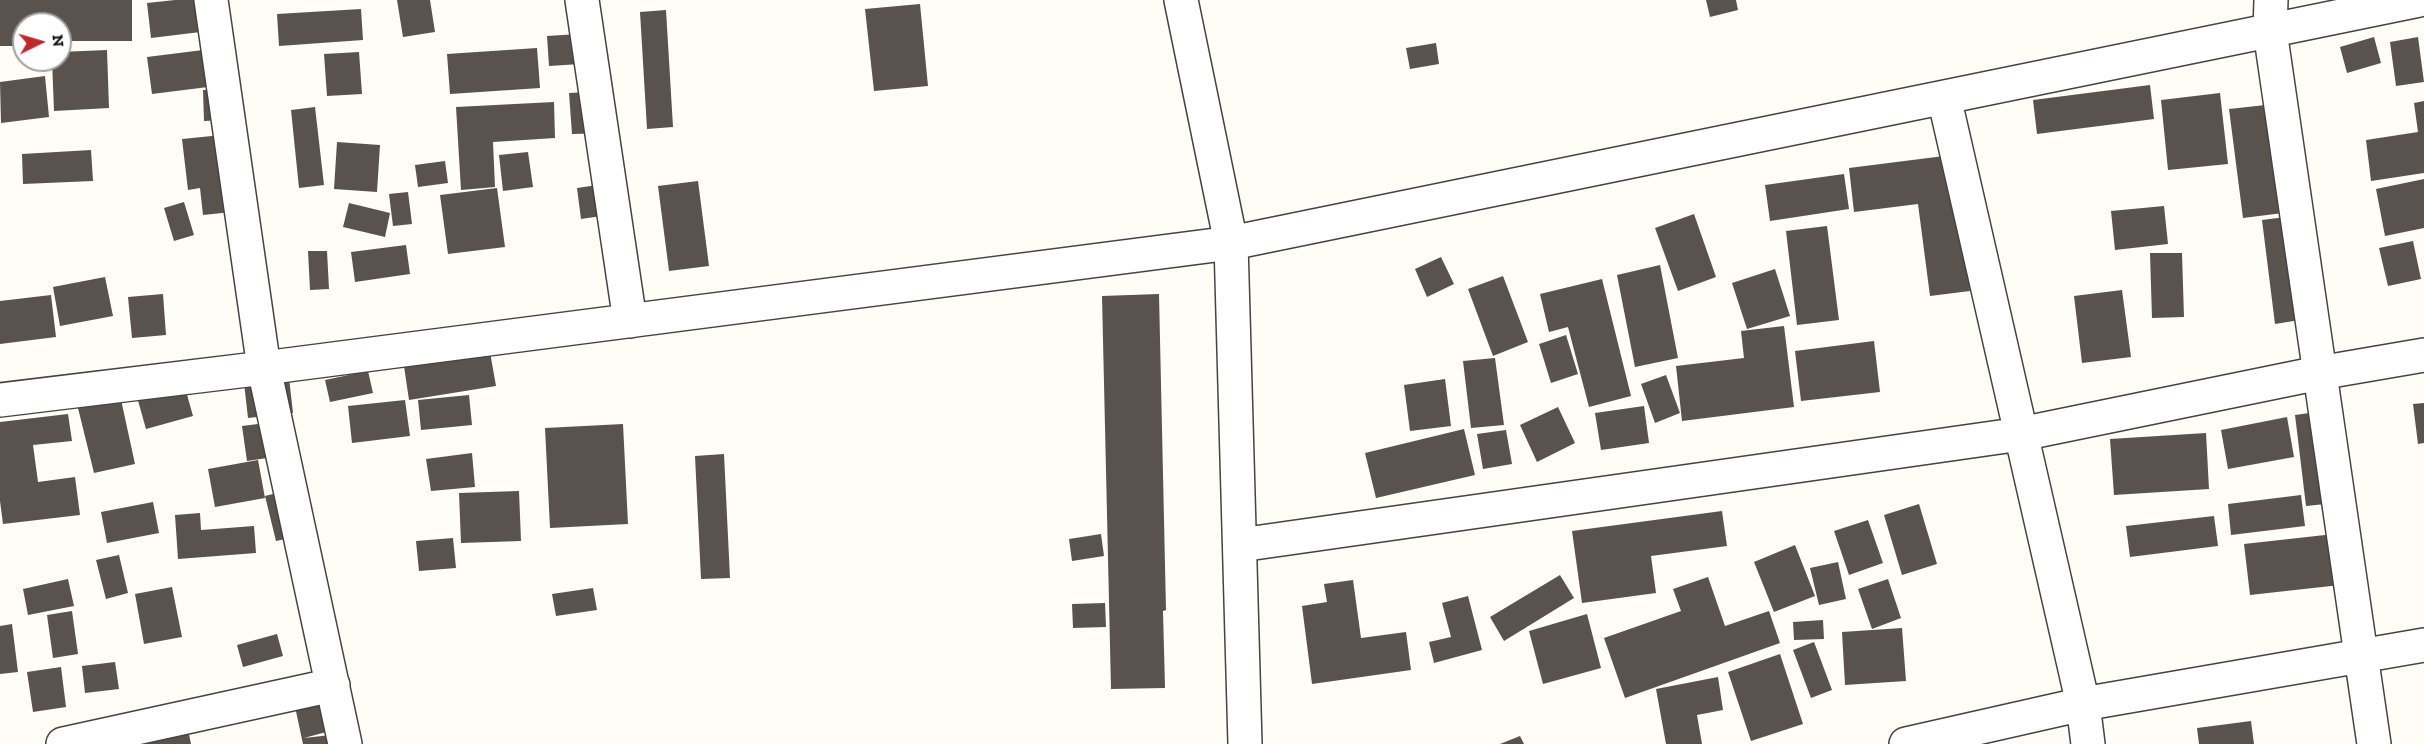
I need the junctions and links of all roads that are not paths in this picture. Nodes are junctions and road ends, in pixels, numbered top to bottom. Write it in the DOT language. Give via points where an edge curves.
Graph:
graph roads {
  1 [pos="211,0"];
  2 [pos="582,0"];
  3 [pos="1181,0"];
  4 [pos="2419,0"];
  5 [pos="2271,15"];
  6 [pos="1944,97"];
  7 [pos="1231,243"];
  8 [pos="630,321"];
  9 [pos="2424,355"];
  10 [pos="264,369"];
  11 [pos="2319,373"];
  12 [pos="0,400"];
  13 [pos="2021,434"];
  14 [pos="1240,545"];
  15 [pos="2424,645"];
  16 [pos="2360,655"];
  17 [pos="333,685"];
  18 [pos="2083,704"];
  19 [pos="63,744"];
  20 [pos="345,744"];
  21 [pos="1245,744"];
  22 [pos="1906,744"];
  23 [pos="2088,744"];
  24 [pos="2374,744"];
  1 -- 10 [label="street"];
  2 -- 8 [label="street"];
  3 -- 7 [label="street"];
  4 -- 5 [label="street"];
  5 -- 6 [label="street"];
  5 -- 11 [label="street"];
  6 -- 7 [label="street"];
  6 -- 13 [label="street"];
  7 -- 8 [label="street"];
  7 -- 14 [label="street"];
  8 -- 10 [label="street"];
  9 -- 11 [label="street"];
  10 -- 12 [label="street"];
  10 -- 17 [label="street"];
  11 -- 13 [label="street"];
  11 -- 16 [label="street"];
  13 -- 14 [label="street"];
  13 -- 18 [label="street"];
  14 -- 21 [label="street"];
  15 -- 16 [label="street"];
  16 -- 18 [label="street"];
  16 -- 24 [label="street"];
  17 -- 19 [label="street"];
  17 -- 20 [label="street"];
  18 -- 22 [label="street"];
  18 -- 23 [label="street"];
}
